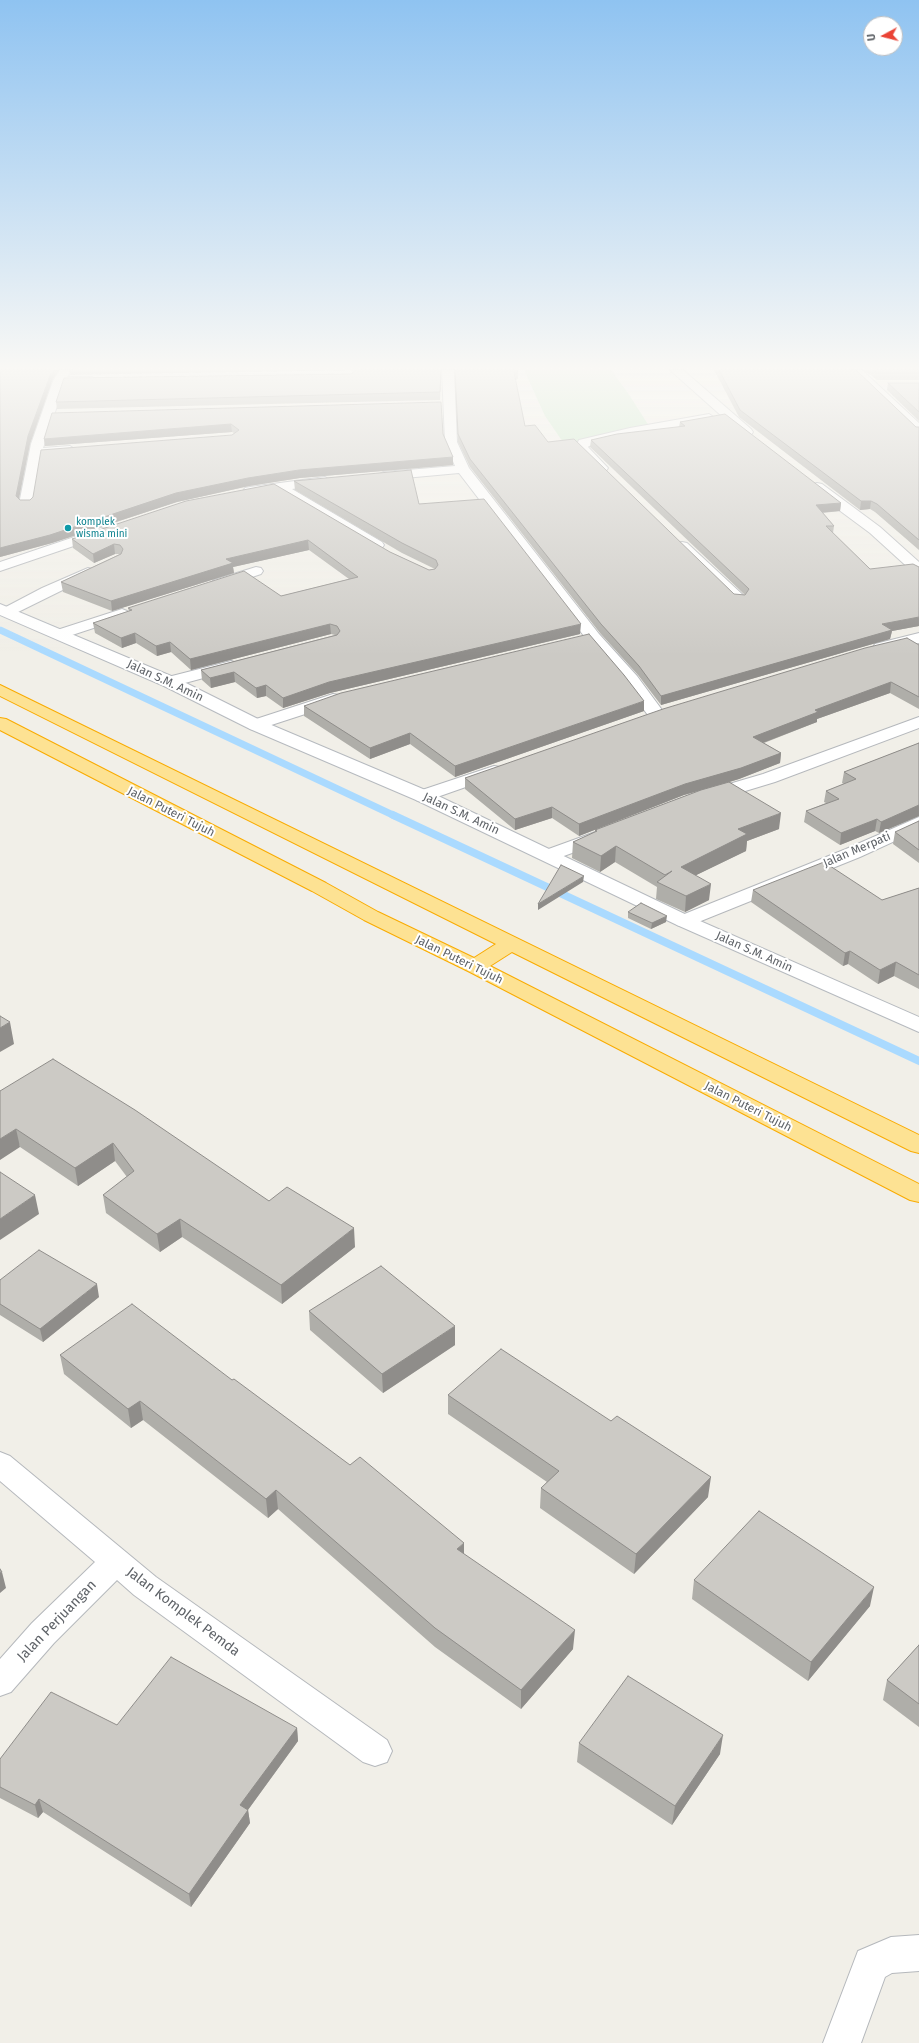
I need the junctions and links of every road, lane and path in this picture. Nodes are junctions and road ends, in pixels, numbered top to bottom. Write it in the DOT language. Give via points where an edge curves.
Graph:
graph roads {
  1 [pos="33,465"];
  2 [pos="461,465"];
  3 [pos="598,465"];
  4 [pos="463,469"];
  5 [pos="367,477"];
  6 [pos="805,477"];
  7 [pos="612,478"];
  8 [pos="337,480"];
  9 [pos="278,487"];
  10 [pos="237,494"];
  11 [pos="26,504"];
  12 [pos="112,529"];
  13 [pos="674,537"];
  14 [pos="389,553"];
  15 [pos="103,566"];
  16 [pos="0,567"];
  17 [pos="919,570"];
  18 [pos="256,571"];
  19 [pos="207,587"];
  20 [pos="740,599"];
  21 [pos="3,610"];
  22 [pos="134,610"];
  23 [pos="60,634"];
  24 [pos="919,638"];
  25 [pos="864,652"];
  26 [pos="247,662"];
  27 [pos="170,682"];
  28 [pos="0,690"];
  29 [pos="350,694"];
  30 [pos="656,714"];
  31 [pos="919,722"];
  32 [pos="0,723"];
  33 [pos="256,726"];
  34 [pos="513,764"];
  35 [pos="423,796"];
  36 [pos="692,800"];
  37 [pos="919,824"];
  38 [pos="617,829"];
  39 [pos="550,856"];
  40 [pos="684,921"];
  41 [pos="512,943"];
  42 [pos="475,967"];
  43 [pos="919,1025"];
  44 [pos="919,1144"];
  45 [pos="919,1194"];
  46 [pos="0,1464"];
  47 [pos="116,1561"];
  48 [pos="0,1682"];
  49 [pos="374,1751"];
  50 [pos="919,1953"];
  51 [pos="842,2043"];
  1 -- 11 [label="street"];
  2 -- 4 [label="street"];
  3 -- 7 [label="street"];
  4 -- 5 [label="street"];
  4 -- 30 [label="street" via="585,639 631,680"];
  6 -- 17 [label="street" via="874,530"];
  8 -- 9 [label="street"];
  9 -- 10 [label="street"];
  9 -- 14 [label="street"];
  12 -- 16 [label="street"];
  13 -- 20 [label="street"];
  15 -- 21 [label="street"];
  18 -- 19 [label="street"];
  21 -- 23 [label="street, Jalan S.M. Amin"];
  22 -- 23 [label="street"];
  23 -- 27 [label="street, Jalan S.M. Amin"];
  24 -- 25 [label="street"];
  26 -- 27 [label="street"];
  27 -- 33 [label="street, Jalan S.M. Amin"];
  28 -- 41 [label="highway"];
  29 -- 33 [label="street"];
  31 -- 36 [label="street" via="769,778"];
  32 -- 42 [label="highway, Jalan Puteri Tujuh" via="320,887 371,916"];
  33 -- 35 [label="street, Jalan S.M. Amin"];
  34 -- 35 [label="street"];
  35 -- 39 [label="street, Jalan S.M. Amin"];
  37 -- 40 [label="street, Jalan Merpati" via="854,853"];
  38 -- 39 [label="street"];
  39 -- 40 [label="street, Jalan S.M. Amin"];
  40 -- 43 [label="street, Jalan S.M. Amin"];
  41 -- 42 [label="highway"];
  41 -- 44 [label="highway"];
  42 -- 45 [label="highway, Jalan Puteri Tujuh"];
  46 -- 47 [label="street, Jalan Komplek Pemda"];
  47 -- 48 [label="street, Jalan Perjuangan" via="43,1633"];
  47 -- 49 [label="street, Jalan Komplek Pemda" via="145,1586"];
  50 -- 51 [label="street" via="891,1955 871,1964"];
}
